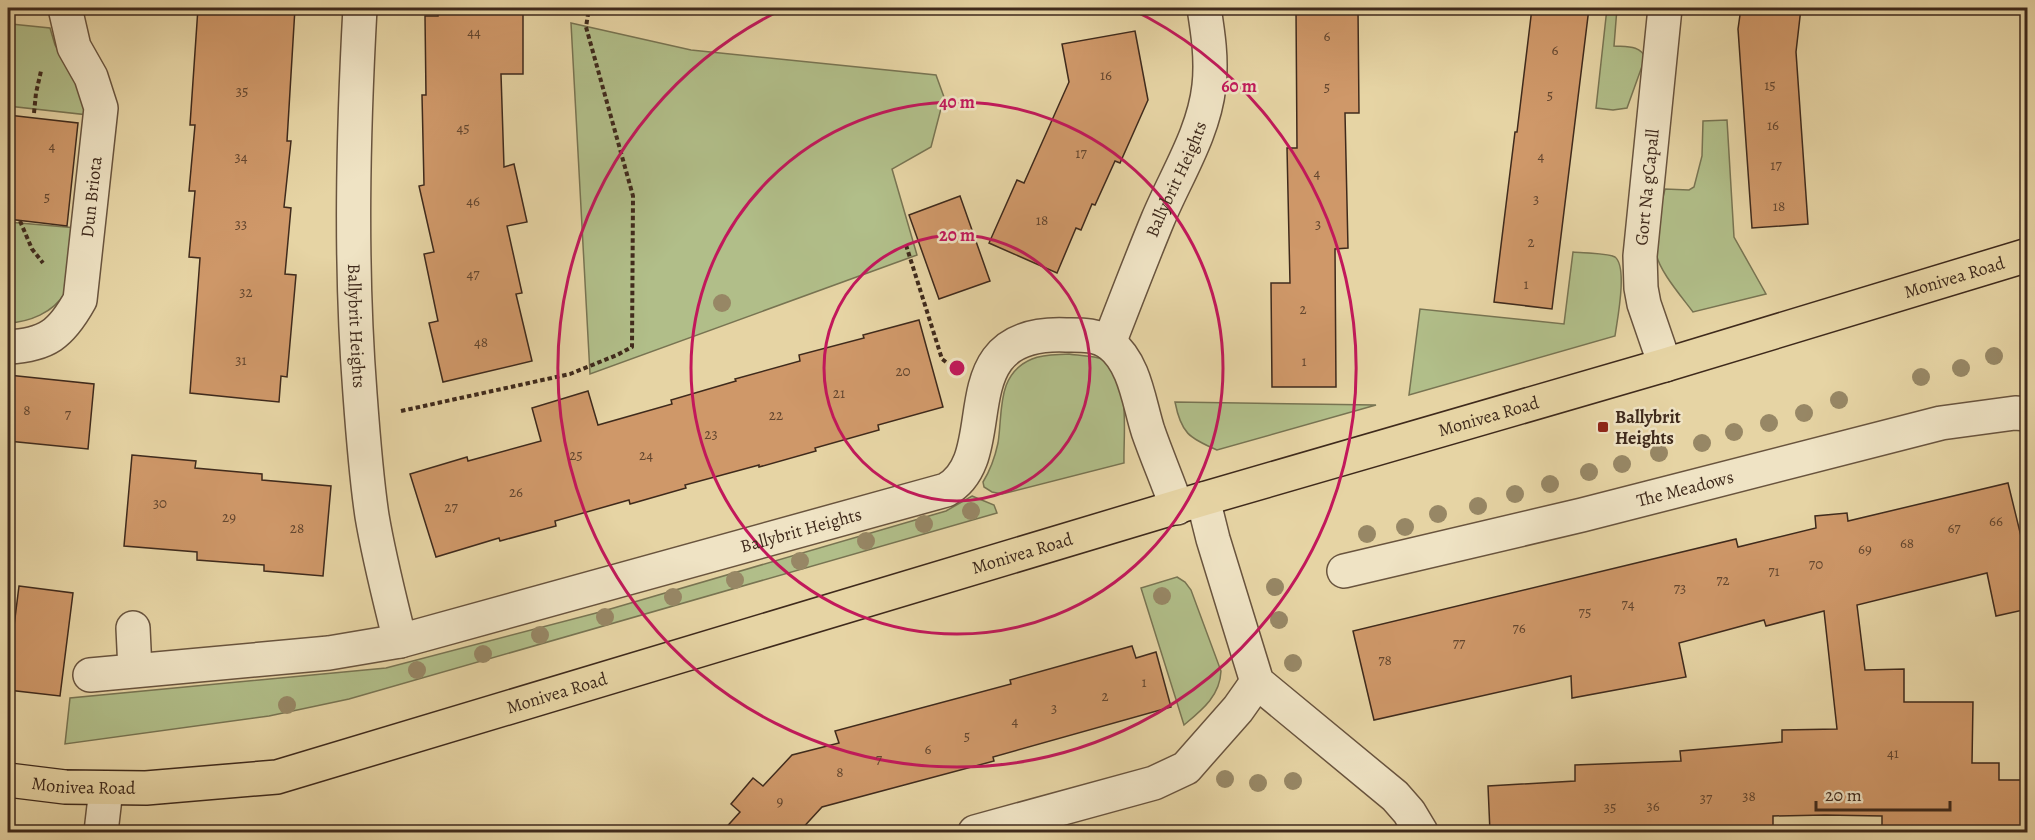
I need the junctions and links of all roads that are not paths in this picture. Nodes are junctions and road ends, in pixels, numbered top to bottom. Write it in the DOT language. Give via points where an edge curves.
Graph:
graph roads {
  1 [pos="65,8"];
  2 [pos="360,8"];
  3 [pos="1204,8"];
  4 [pos="1665,8"];
  5 [pos="2028,255"];
  6 [pos="1109,343"];
  7 [pos="8,347"];
  8 [pos="1665,365"];
  9 [pos="2028,414"];
  10 [pos="1190,504"];
  11 [pos="1344,571"];
  12 [pos="133,628"];
  13 [pos="400,641"];
  14 [pos="135,670"];
  15 [pos="90,675"];
  16 [pos="1257,682"];
  17 [pos="8,780"];
  18 [pos="106,789"];
  19 [pos="1025,825"];
  20 [pos="101,832"];
  21 [pos="975,832"];
  22 [pos="1421,832"];
  1 -- 7 [label="street, Dun Briota" via="74,47 91,77 101,108 80,300 54,335 27,346"];
  2 -- 13 [label="street, Ballybrit Heights" via="353,225 355,324 372,515"];
  3 -- 6 [label="street, Ballybrit Heights" via="1210,60 1205,107"];
  4 -- 8 [label="street, Gort Na gCapall" via="1640,256 1644,304"];
  5 -- 8 [label="main road, Monivea Road"];
  6 -- 10 [label="street" via="1126,363 1148,429"];
  6 -- 13 [label="street, Ballybrit Heights" via="1084,335 1056,334 1011,346 995,363 984,388 969,464 955,485 946,490"];
  8 -- 10 [label="main road, Monivea Road"];
  9 -- 11 [label="street, The Meadows" via="1941,423"];
  10 -- 16 [label="street" via="1213,539"];
  10 -- 18 [label="main road, Monivea Road" via="277,777"];
  12 -- 14 [label="street"];
  13 -- 14 [label="street, Ballybrit Heights" via="329,653"];
  14 -- 15 [label="street, Ballybrit Heights"];
  16 -- 19 [label="street" via="1186,768 1154,783"];
  16 -- 22 [label="street" via="1395,796"];
  17 -- 18 [label="main road, Monivea Road"];
  18 -- 20 [label="street"];
  19 -- 21 [label="street"];
}
